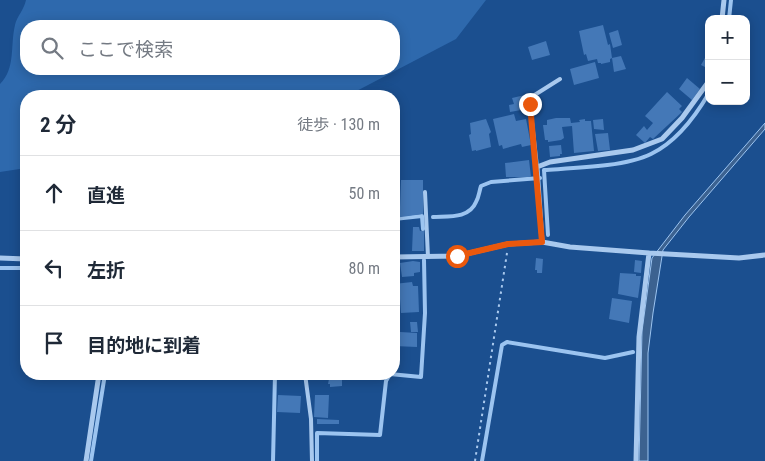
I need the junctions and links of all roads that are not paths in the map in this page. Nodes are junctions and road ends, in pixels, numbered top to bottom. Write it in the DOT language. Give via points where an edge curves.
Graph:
graph roads {
  1 [pos="724,0"];
  2 [pos="722,15"];
  3 [pos="560,79"];
  4 [pos="705,86"];
  5 [pos="536,167"];
  6 [pos="426,192"];
  7 [pos="542,242"];
  8 [pos="649,253"];
  9 [pos="765,255"];
  10 [pos="428,256"];
  11 [pos="400,257"];
  12 [pos="0,258"];
  13 [pos="20,259"];
  14 [pos="98,380"];
  15 [pos="306,380"];
  16 [pos="86,461"];
  17 [pos="312,461"];
  18 [pos="636,461"];
  1 -- 2 [label="street"];
  3 -- 5 [label="lane" via="531,100"];
  4 -- 5 [label="street" via="662,139 633,150 550,162"];
  5 -- 7 [label="street"];
  6 -- 10 [label="lane"];
  7 -- 8 [label="street" via="570,248"];
  7 -- 10 [label="street" via="508,244 457,256"];
  8 -- 9 [label="street" via="738,258"];
  8 -- 18 [label="street" via="639,336"];
  10 -- 11 [label="street"];
  12 -- 13 [label="street"];
  14 -- 16 [label="street"];
  15 -- 17 [label="lane"];
}
